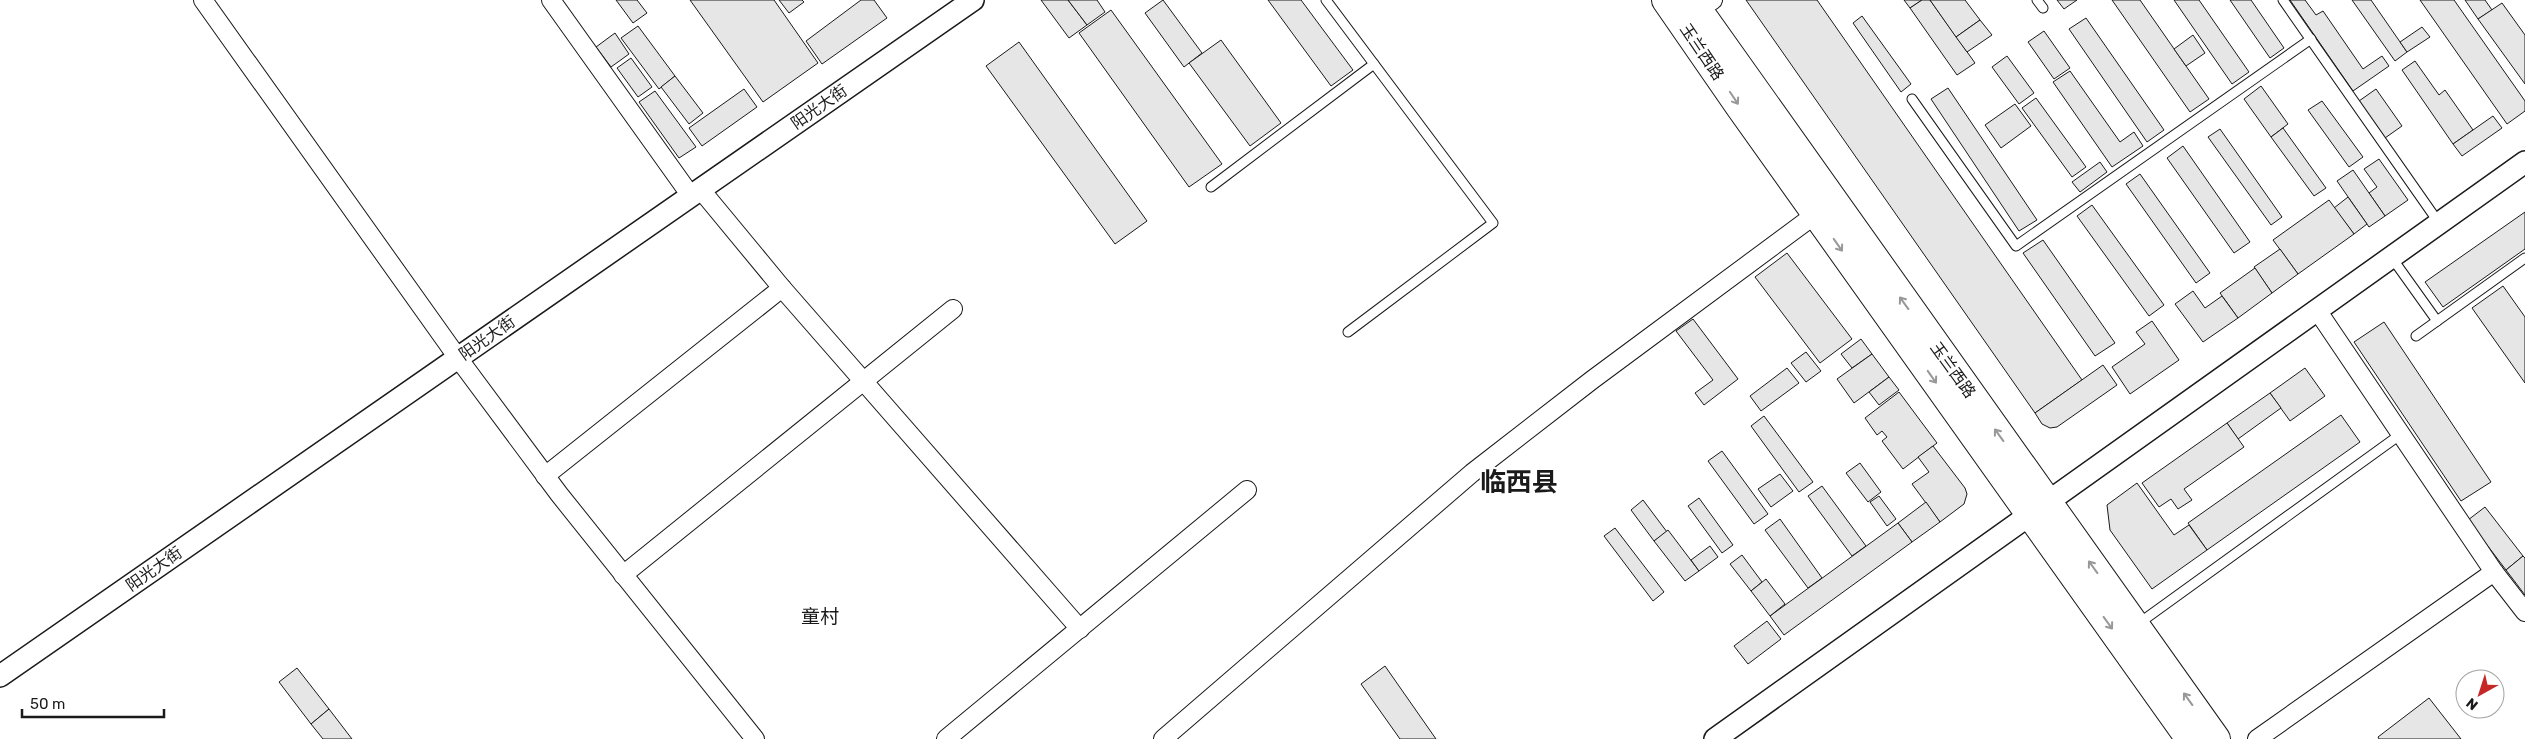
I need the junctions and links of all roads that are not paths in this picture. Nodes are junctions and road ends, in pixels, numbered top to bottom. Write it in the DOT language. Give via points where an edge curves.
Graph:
graph roads {
  1 [pos="203,0"];
  2 [pos="551,0"];
  3 [pos="974,0"];
  4 [pos="1326,0"];
  5 [pos="1666,0"];
  6 [pos="2037,0"];
  7 [pos="2283,0"];
  8 [pos="1701,4"];
  9 [pos="2043,8"];
  10 [pos="2311,39"];
  11 [pos="1374,64"];
  12 [pos="1912,99"];
  13 [pos="2525,162"];
  14 [pos="1211,187"];
  15 [pos="696,193"];
  16 [pos="1816,214"];
  17 [pos="2439,223"];
  18 [pos="2392,257"];
  19 [pos="2525,258"];
  20 [pos="782,288"];
  21 [pos="953,309"];
  22 [pos="2317,310"];
  23 [pos="2436,321"];
  24 [pos="1348,332"];
  25 [pos="2416,336"];
  26 [pos="458,358"];
  27 [pos="862,380"];
  28 [pos="2401,434"];
  29 [pos="545,476"];
  30 [pos="1247,490"];
  31 [pos="2039,508"];
  32 [pos="2494,572"];
  33 [pos="623,575"];
  34 [pos="2525,612"];
  35 [pos="2135,626"];
  36 [pos="1080,629"];
  37 [pos="0,676"];
  38 [pos="755,739"];
  39 [pos="946,739"];
  40 [pos="1163,739"];
  41 [pos="1715,739"];
  42 [pos="2190,739"];
  43 [pos="2216,739"];
  44 [pos="2256,739"];
  1 -- 26 [label="street"];
  2 -- 15 [label="street"];
  3 -- 15 [label="street, 阳光大街"];
  4 -- 11 [label="lane"];
  5 -- 16 [label="highway, 玉兰西路, one-way"];
  6 -- 9 [label="lane"];
  7 -- 10 [label="lane"];
  31 -- 8 [label="highway, 玉兰西路, one-way"];
  10 -- 12 [label="lane" via="2016,246"];
  10 -- 17 [label="lane"];
  11 -- 14 [label="lane"];
  11 -- 24 [label="lane" via="1492,223"];
  13 -- 17 [label="street"];
  15 -- 20 [label="street"];
  15 -- 26 [label="street, 阳光大街"];
  16 -- 31 [label="highway, 玉兰西路, one-way"];
  16 -- 40 [label="street" via="1472,473"];
  17 -- 18 [label="street"];
  18 -- 22 [label="street"];
  18 -- 23 [label="lane"];
  19 -- 23 [label="lane"];
  20 -- 27 [label="street"];
  20 -- 29 [label="street"];
  21 -- 27 [label="street"];
  22 -- 28 [label="street"];
  22 -- 31 [label="street"];
  23 -- 25 [label="lane"];
  26 -- 29 [label="street"];
  26 -- 37 [label="street, 阳光大街"];
  27 -- 33 [label="street"];
  27 -- 36 [label="street"];
  28 -- 32 [label="street"];
  28 -- 35 [label="lane"];
  29 -- 33 [label="street"];
  30 -- 36 [label="street"];
  35 -- 31 [label="highway, 玉兰西路, one-way"];
  31 -- 41 [label="street"];
  31 -- 42 [label="highway, 玉兰西路, one-way"];
  32 -- 34 [label="street"];
  32 -- 44 [label="street"];
  33 -- 38 [label="street"];
  43 -- 35 [label="highway, 玉兰西路, one-way"];
  36 -- 39 [label="street"];
}
